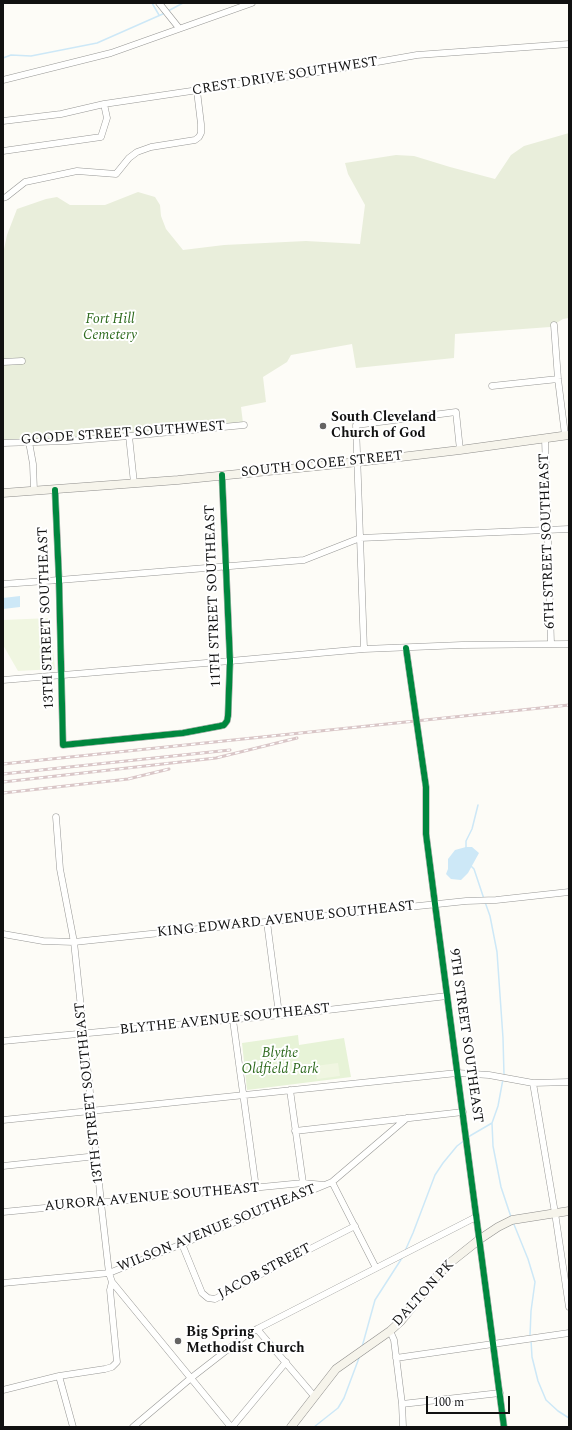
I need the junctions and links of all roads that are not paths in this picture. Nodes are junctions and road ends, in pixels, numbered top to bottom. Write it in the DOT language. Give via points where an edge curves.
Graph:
graph roads {
  1 [pos="159,3"];
  2 [pos="252,3"];
  3 [pos="179,28"];
  4 [pos="569,44"];
  5 [pos="3,80"];
  6 [pos="197,91"];
  7 [pos="104,104"];
  8 [pos="3,121"];
  9 [pos="3,151"];
  10 [pos="3,198"];
  11 [pos="554,325"];
  12 [pos="22,361"];
  13 [pos="3,362"];
  14 [pos="558,379"];
  15 [pos="492,386"];
  16 [pos="244,425"];
  17 [pos="567,435"];
  18 [pos="129,436"];
  19 [pos="545,438"];
  20 [pos="29,442"];
  21 [pos="3,443"];
  22 [pos="460,450"];
  23 [pos="358,462"];
  24 [pos="222,476"];
  25 [pos="134,482"];
  26 [pos="55,490"];
  27 [pos="34,491"];
  28 [pos="3,493"];
  29 [pos="569,529"];
  30 [pos="548,530"];
  31 [pos="360,538"];
  32 [pos="225,566"];
  33 [pos="59,580"];
  34 [pos="3,584"];
  35 [pos="551,644"];
  36 [pos="569,644"];
  37 [pos="406,648"];
  38 [pos="364,649"];
  39 [pos="230,662"];
  40 [pos="61,675"];
  41 [pos="3,680"];
  42 [pos="63,745"];
  43 [pos="56,817"];
  44 [pos="569,892"];
  45 [pos="435,904"];
  46 [pos="267,922"];
  47 [pos="3,934"];
  48 [pos="74,942"];
  49 [pos="447,996"];
  50 [pos="280,1014"];
  51 [pos="233,1020"];
  52 [pos="84,1034"];
  53 [pos="3,1041"];
  54 [pos="458,1073"];
  55 [pos="569,1082"];
  56 [pos="533,1083"];
  57 [pos="290,1090"];
  58 [pos="242,1095"];
  59 [pos="92,1111"];
  60 [pos="463,1112"];
  61 [pos="407,1118"];
  62 [pos="3,1120"];
  63 [pos="295,1132"];
  64 [pos="97,1156"];
  65 [pos="3,1166"];
  66 [pos="332,1182"];
  67 [pos="303,1183"];
  68 [pos="325,1185"];
  69 [pos="256,1188"];
  70 [pos="101,1202"];
  71 [pos="569,1211"];
  72 [pos="3,1212"];
  73 [pos="555,1213"];
  74 [pos="476,1217"];
  75 [pos="355,1226"];
  76 [pos="480,1239"];
  77 [pos="182,1244"];
  78 [pos="376,1268"];
  79 [pos="109,1273"];
  80 [pos="112,1282"];
  81 [pos="3,1284"];
  82 [pos="567,1285"];
  83 [pos="569,1308"];
  84 [pos="257,1329"];
  85 [pos="390,1331"];
  86 [pos="569,1333"];
  87 [pos="493,1345"];
  88 [pos="396,1358"];
  89 [pos="286,1362"];
  90 [pos="59,1376"];
  91 [pos="191,1378"];
  92 [pos="3,1390"];
  93 [pos="500,1393"];
  94 [pos="314,1396"];
  95 [pos="402,1404"];
  96 [pos="73,1427"];
  97 [pos="133,1427"];
  98 [pos="231,1427"];
  99 [pos="291,1427"];
  100 [pos="403,1427"];
  101 [pos="504,1427"];
  1 -- 3 [label="street"];
  2 -- 3 [label="street"];
  3 -- 5 [label="street" via="111,53"];
  4 -- 6 [label="street, CREST DRIVE SOUTHWEST" via="417,55"];
  6 -- 7 [label="street, CREST DRIVE SOUTHWEST"];
  6 -- 10 [label="street" via="201,133 195,140 151,147 137,152 116,174 77,171 24,182"];
  7 -- 8 [label="street, CREST DRIVE SOUTHWEST" via="61,114"];
  7 -- 9 [label="street" via="107,118 102,137"];
  11 -- 14 [label="street"];
  12 -- 13 [label="street"];
  14 -- 15 [label="street"];
  14 -- 17 [label="street"];
  16 -- 18 [label="street, GOODE STREET SOUTHWEST"];
  17 -- 19 [label="street, SOUTH OCOEE STREET"];
  18 -- 20 [label="street, GOODE STREET SOUTHWEST"];
  18 -- 25 [label="street"];
  19 -- 22 [label="street, SOUTH OCOEE STREET"];
  19 -- 30 [label="street, 6TH STREET SOUTHEAST"];
  20 -- 21 [label="street, GOODE STREET SOUTHWEST"];
  20 -- 27 [label="street"];
  22 -- 23 [label="street, SOUTH OCOEE STREET"];
  22 -- 23 [label="street" via="456,412 356,425"];
  23 -- 24 [label="street, SOUTH OCOEE STREET"];
  23 -- 31 [label="street"];
  24 -- 25 [label="street, SOUTH OCOEE STREET"];
  24 -- 32 [label="street, 11TH STREET SOUTHEAST"];
  25 -- 26 [label="street, SOUTH OCOEE STREET"];
  26 -- 27 [label="street, SOUTH OCOEE STREET"];
  26 -- 33 [label="street, 13TH STREET SOUTHEAST"];
  27 -- 28 [label="street, SOUTH OCOEE STREET"];
  29 -- 30 [label="street"];
  30 -- 31 [label="street"];
  30 -- 35 [label="street, 6TH STREET SOUTHEAST"];
  31 -- 32 [label="street" via="304,560"];
  31 -- 38 [label="street"];
  32 -- 33 [label="street"];
  32 -- 39 [label="street, 11TH STREET SOUTHEAST"];
  33 -- 34 [label="street"];
  33 -- 40 [label="street, 13TH STREET SOUTHEAST"];
  35 -- 36 [label="street"];
  35 -- 37 [label="street"];
  37 -- 38 [label="street"];
  37 -- 45 [label="street, 9TH STREET SOUTHEAST" via="426,787 426,834"];
  38 -- 39 [label="street"];
  39 -- 40 [label="street"];
  39 -- 42 [label="street, 11TH STREET SOUTHEAST" via="228,716 224,724 202,730"];
  40 -- 41 [label="street"];
  40 -- 42 [label="street, 13TH STREET SOUTHEAST"];
  43 -- 48 [label="street, 13TH STREET SOUTHEAST" via="60,869"];
  44 -- 45 [label="street, KING EDWARD AVENUE SOUTHEAST"];
  45 -- 46 [label="street, KING EDWARD AVENUE SOUTHEAST"];
  45 -- 49 [label="street, 9TH STREET SOUTHEAST"];
  46 -- 48 [label="street, KING EDWARD AVENUE SOUTHEAST"];
  46 -- 50 [label="street"];
  47 -- 48 [label="street, KING EDWARD AVENUE SOUTHEAST" via="43,941"];
  48 -- 52 [label="street, 13TH STREET SOUTHEAST"];
  49 -- 50 [label="street, BLYTHE AVENUE SOUTHEAST"];
  49 -- 54 [label="street, 9TH STREET SOUTHEAST"];
  50 -- 51 [label="street, BLYTHE AVENUE SOUTHEAST"];
  51 -- 52 [label="street, BLYTHE AVENUE SOUTHEAST"];
  51 -- 58 [label="street"];
  52 -- 53 [label="street, BLYTHE AVENUE SOUTHEAST"];
  52 -- 59 [label="street, 13TH STREET SOUTHEAST"];
  54 -- 56 [label="street"];
  54 -- 57 [label="street"];
  54 -- 60 [label="street, 9TH STREET SOUTHEAST"];
  55 -- 56 [label="street"];
  56 -- 73 [label="street"];
  57 -- 58 [label="street"];
  57 -- 63 [label="street"];
  58 -- 59 [label="street"];
  58 -- 69 [label="street"];
  59 -- 62 [label="street"];
  59 -- 64 [label="street, 13TH STREET SOUTHEAST"];
  60 -- 61 [label="street"];
  60 -- 74 [label="street, 9TH STREET SOUTHEAST"];
  61 -- 63 [label="street"];
  61 -- 66 [label="street, WILSON AVENUE SOUTHEAST"];
  63 -- 67 [label="street"];
  64 -- 65 [label="street"];
  64 -- 70 [label="street, 13TH STREET SOUTHEAST"];
  66 -- 68 [label="street, WILSON AVENUE SOUTHEAST"];
  66 -- 75 [label="street"];
  67 -- 68 [label="street, AURORA AVENUE SOUTHEAST"];
  67 -- 69 [label="street, AURORA AVENUE SOUTHEAST"];
  68 -- 77 [label="street, WILSON AVENUE SOUTHEAST"];
  69 -- 70 [label="street, AURORA AVENUE SOUTHEAST"];
  70 -- 72 [label="street, AURORA AVENUE SOUTHEAST"];
  70 -- 79 [label="street, 13TH STREET SOUTHEAST"];
  71 -- 73 [label="street, DALTON PK"];
  73 -- 76 [label="street, DALTON PK" via="512,1220"];
  73 -- 82 [label="street"];
  74 -- 76 [label="street, 9TH STREET SOUTHEAST"];
  74 -- 78 [label="street"];
  75 -- 77 [label="street, JACOB STREET" via="215,1299 208,1298 202,1293"];
  75 -- 78 [label="street"];
  76 -- 85 [label="street, DALTON PK" via="437,1276"];
  76 -- 87 [label="street, 9TH STREET SOUTHEAST"];
  77 -- 79 [label="street, WILSON AVENUE SOUTHEAST"];
  78 -- 84 [label="street"];
  79 -- 80 [label="street, 13TH STREET SOUTHEAST"];
  79 -- 81 [label="street, WILSON AVENUE SOUTHEAST"];
  80 -- 90 [label="street, 13TH STREET SOUTHEAST" via="110,1290 117,1362 105,1369"];
  80 -- 91 [label="street"];
  82 -- 83 [label="street"];
  84 -- 89 [label="street"];
  84 -- 91 [label="street"];
  85 -- 88 [label="street"];
  85 -- 94 [label="street, DALTON PK" via="340,1365"];
  86 -- 87 [label="street"];
  87 -- 88 [label="street"];
  87 -- 93 [label="street, 9TH STREET SOUTHEAST"];
  88 -- 95 [label="street"];
  89 -- 94 [label="street"];
  89 -- 98 [label="street"];
  90 -- 92 [label="street"];
  90 -- 96 [label="street"];
  91 -- 97 [label="street"];
  91 -- 98 [label="street"];
  93 -- 95 [label="street"];
  93 -- 101 [label="street, 9TH STREET SOUTHEAST"];
  94 -- 99 [label="street, DALTON PK"];
  95 -- 100 [label="street"];
}
